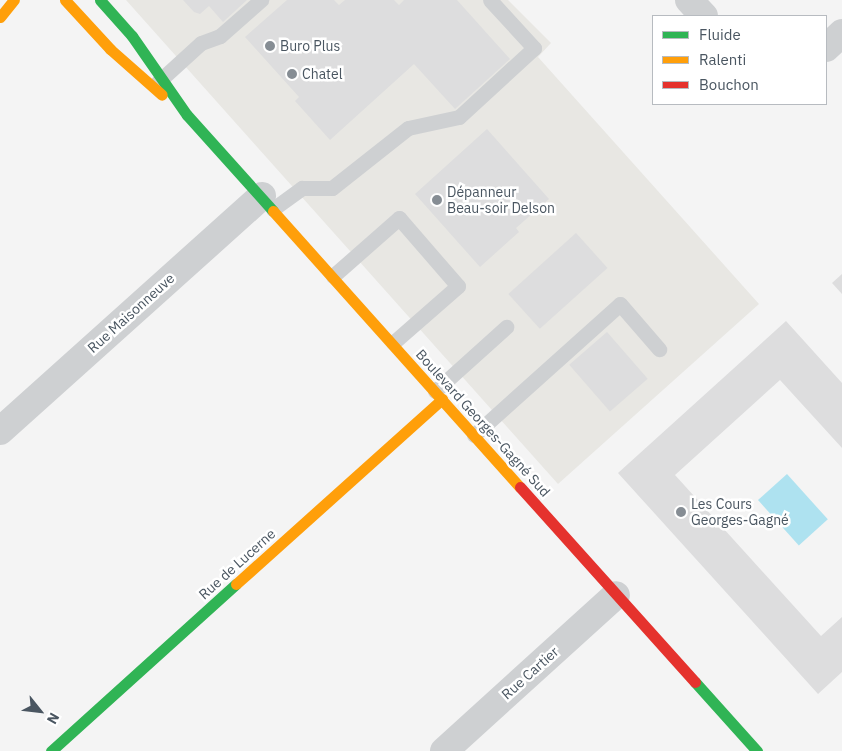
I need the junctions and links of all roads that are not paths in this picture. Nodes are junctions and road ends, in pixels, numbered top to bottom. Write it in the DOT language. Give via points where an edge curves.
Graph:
graph roads {
  1 [pos="14,0"];
  2 [pos="65,0"];
  3 [pos="262,0"];
  4 [pos="490,0"];
  5 [pos="689,0"];
  6 [pos="108,3"];
  7 [pos="703,15"];
  8 [pos="0,17"];
  9 [pos="842,33"];
  10 [pos="827,47"];
  11 [pos="157,83"];
  12 [pos="268,202"];
  13 [pos="333,276"];
  14 [pos="506,327"];
  15 [pos="393,343"];
  16 [pos="660,349"];
  17 [pos="439,395"];
  18 [pos="0,431"];
  19 [pos="474,435"];
  20 [pos="616,595"];
  21 [pos="51,751"];
  22 [pos="444,751"];
  23 [pos="757,751"];
  1 -- 8 [label="street"];
  2 -- 11 [label="street, Boulevard Georges-Gagné Sud" via="110,49"];
  3 -- 11 [label="lane" via="220,36 202,43"];
  4 -- 12 [label="lane" via="534,48 459,117 408,128 332,188 302,188"];
  5 -- 7 [label="street"];
  6 -- 11 [label="street, Boulevard Georges-Gagné Sud"];
  9 -- 10 [label="street"];
  11 -- 12 [label="street, Boulevard Georges-Gagné Sud"];
  12 -- 13 [label="street, Boulevard Georges-Gagné Sud"];
  12 -- 18 [label="street, Rue Maisonneuve"];
  13 -- 15 [label="street, Boulevard Georges-Gagné Sud"];
  13 -- 15 [label="lane" via="399,218 458,286"];
  14 -- 17 [label="lane"];
  15 -- 17 [label="street, Boulevard Georges-Gagné Sud"];
  16 -- 19 [label="lane" via="620,304"];
  17 -- 19 [label="street, Boulevard Georges-Gagné Sud"];
  17 -- 21 [label="street, Rue de Lucerne"];
  19 -- 20 [label="street, Boulevard Georges-Gagné Sud"];
  20 -- 22 [label="street, Rue Cartier"];
  20 -- 23 [label="street, Boulevard Georges-Gagné Sud"];
}
